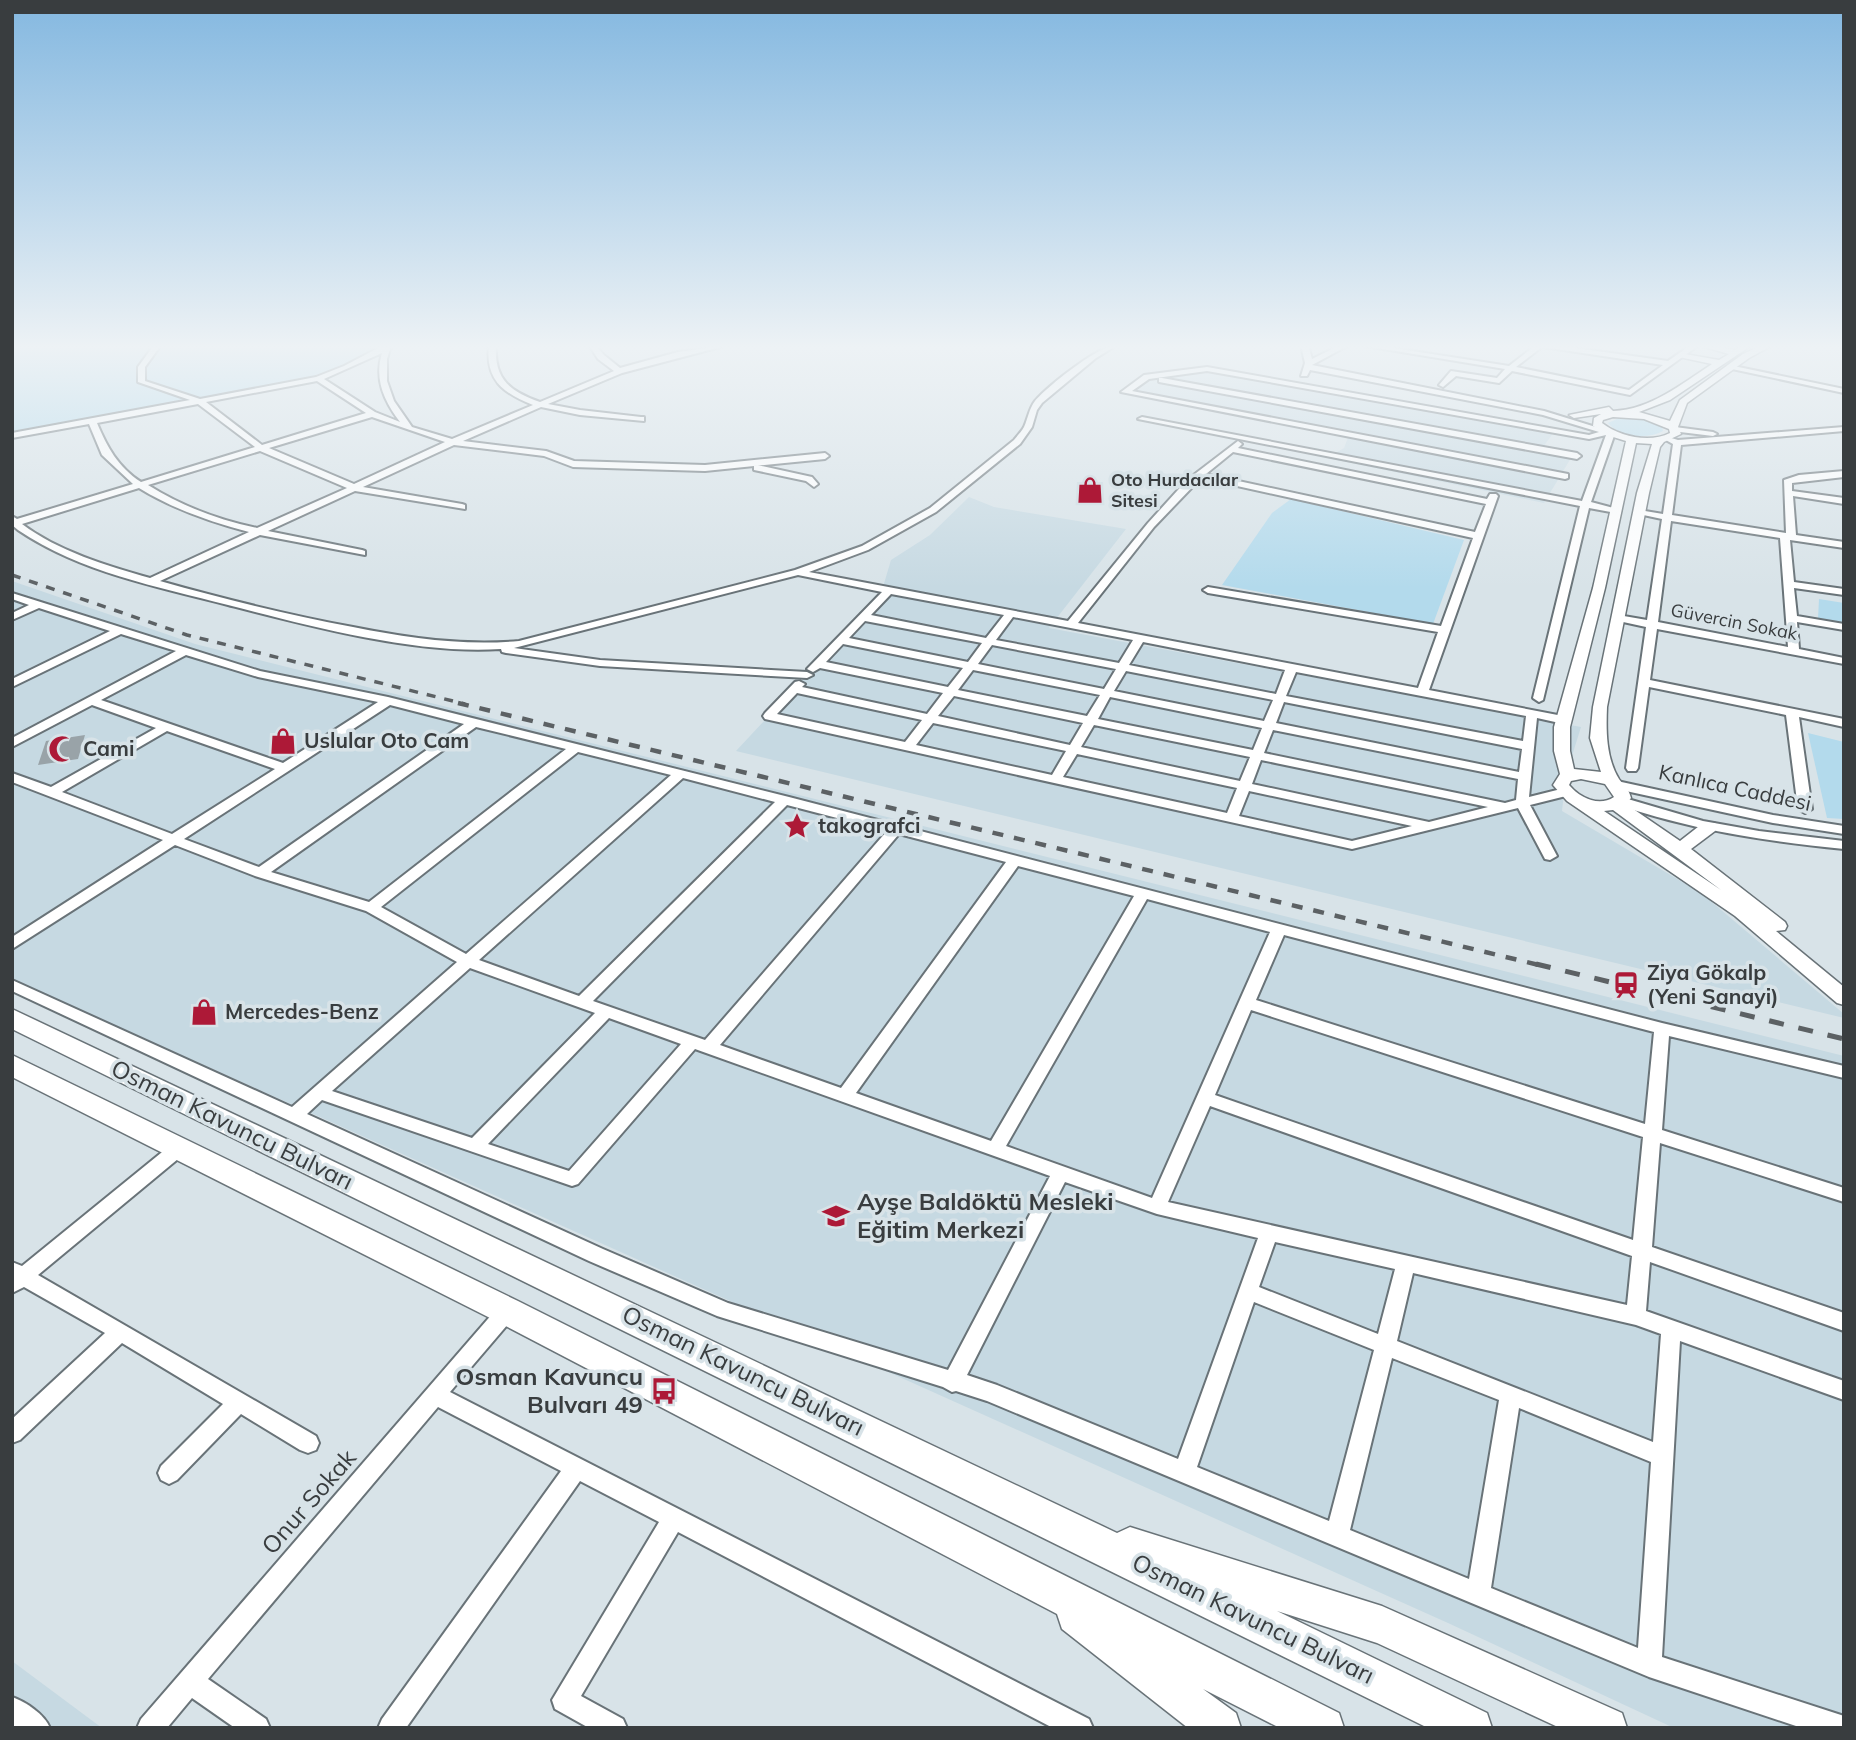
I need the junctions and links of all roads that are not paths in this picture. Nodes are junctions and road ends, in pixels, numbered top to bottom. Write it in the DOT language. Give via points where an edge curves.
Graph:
graph roads {
  1 [pos="64,426"];
  2 [pos="93,426"];
  3 [pos="233,426"];
  4 [pos="332,426"];
  5 [pos="403,426"];
  6 [pos="408,426"];
  7 [pos="489,426"];
  8 [pos="1028,426"];
  9 [pos="1179,426"];
  10 [pos="1304,426"];
  11 [pos="1364,426"];
  12 [pos="1416,426"];
  13 [pos="1532,426"];
  14 [pos="1556,426"];
  15 [pos="1588,426"];
  16 [pos="1600,426"];
  17 [pos="1670,426"];
  18 [pos="1841,426"];
  19 [pos="1841,426"];
  20 [pos="1308,427"];
  21 [pos="1674,428"];
  22 [pos="410,429"];
  23 [pos="1553,430"];
  24 [pos="1609,432"];
  25 [pos="1296,433"];
  26 [pos="12,436"];
  27 [pos="1589,436"];
  28 [pos="1283,438"];
  29 [pos="1632,438"];
  30 [pos="1245,439"];
  31 [pos="1668,440"];
  32 [pos="453,442"];
  33 [pos="1270,444"];
  34 [pos="1345,446"];
  35 [pos="261,448"];
  36 [pos="1232,449"];
  37 [pos="825,456"];
  38 [pos="1577,456"];
  39 [pos="729,466"];
  40 [pos="1844,474"];
  41 [pos="1199,475"];
  42 [pos="1565,476"];
  43 [pos="814,484"];
  44 [pos="141,485"];
  45 [pos="355,488"];
  46 [pos="1496,488"];
  47 [pos="1788,493"];
  48 [pos="1550,499"];
  49 [pos="1844,501"];
  50 [pos="1490,502"];
  51 [pos="1586,505"];
  52 [pos="462,508"];
  53 [pos="1616,510"];
  54 [pos="1639,513"];
  55 [pos="1667,518"];
  56 [pos="14,521"];
  57 [pos="256,532"];
  58 [pos="1478,536"];
  59 [pos="1788,537"];
  60 [pos="1844,545"];
  61 [pos="362,553"];
  62 [pos="799,572"];
  63 [pos="149,582"];
  64 [pos="1789,584"];
  65 [pos="889,590"];
  66 [pos="1208,590"];
  67 [pos="1844,592"];
  68 [pos="12,596"];
  69 [pos="39,604"];
  70 [pos="1012,613"];
  71 [pos="12,617"];
  72 [pos="863,617"];
  73 [pos="1618,618"];
  74 [pos="1791,618"];
  75 [pos="1650,624"];
  76 [pos="1071,625"];
  77 [pos="1844,627"];
  78 [pos="1444,629"];
  79 [pos="120,630"];
  80 [pos="1140,638"];
  81 [pos="841,640"];
  82 [pos="989,642"];
  83 [pos="491,647"];
  84 [pos="185,651"];
  85 [pos="1794,652"];
  86 [pos="1844,661"];
  87 [pos="818,664"];
  88 [pos="971,666"];
  89 [pos="1292,667"];
  90 [pos="1123,668"];
  91 [pos="807,675"];
  92 [pos="1643,682"];
  93 [pos="12,684"];
  94 [pos="794,689"];
  95 [pos="951,692"];
  96 [pos="1422,692"];
  97 [pos="1107,694"];
  98 [pos="1280,698"];
  99 [pos="1539,698"];
  100 [pos="91,701"];
  101 [pos="388,701"];
  102 [pos="1792,713"];
  103 [pos="1532,714"];
  104 [pos="930,718"];
  105 [pos="1564,720"];
  106 [pos="1091,721"];
  107 [pos="473,723"];
  108 [pos="1844,723"];
  109 [pos="1269,726"];
  110 [pos="166,727"];
  111 [pos="12,743"];
  112 [pos="1528,746"];
  113 [pos="908,747"];
  114 [pos="575,748"];
  115 [pos="1074,749"];
  116 [pos="1257,755"];
  117 [pos="285,768"];
  118 [pos="1632,768"];
  119 [pos="680,774"];
  120 [pos="12,777"];
  121 [pos="1525,777"];
  122 [pos="1056,779"];
  123 [pos="1245,786"];
  124 [pos="1570,789"];
  125 [pos="52,792"];
  126 [pos="1616,793"];
  127 [pos="784,800"];
  128 [pos="1522,803"];
  129 [pos="1505,807"];
  130 [pos="1805,809"];
  131 [pos="1232,818"];
  132 [pos="1430,825"];
  133 [pos="1709,827"];
  134 [pos="896,829"];
  135 [pos="1844,830"];
  136 [pos="175,840"];
  137 [pos="1844,845"];
  138 [pos="1550,856"];
  139 [pos="1677,857"];
  140 [pos="1015,860"];
  141 [pos="260,873"];
  142 [pos="1143,894"];
  143 [pos="370,908"];
  144 [pos="1279,929"];
  145 [pos="12,944"];
  146 [pos="468,962"];
  147 [pos="1844,982"];
  148 [pos="12,985"];
  149 [pos="1844,998"];
  150 [pos="582,1002"];
  151 [pos="1246,1003"];
  152 [pos="606,1011"];
  153 [pos="12,1018"];
  154 [pos="1662,1029"];
  155 [pos="700,1044"];
  156 [pos="12,1065"];
  157 [pos="1844,1072"];
  158 [pos="319,1093"];
  159 [pos="845,1096"];
  160 [pos="1205,1098"];
  161 [pos="294,1115"];
  162 [pos="1653,1134"];
  163 [pos="475,1146"];
  164 [pos="178,1149"];
  165 [pos="995,1149"];
  166 [pos="1061,1173"];
  167 [pos="1844,1195"];
  168 [pos="1157,1207"];
  169 [pos="1269,1232"];
  170 [pos="1642,1251"];
  171 [pos="1406,1264"];
  172 [pos="15,1282"];
  173 [pos="1248,1291"];
  174 [pos="507,1311"];
  175 [pos="1636,1316"];
  176 [pos="1844,1322"];
  177 [pos="1671,1329"];
  178 [pos="120,1331"];
  179 [pos="1385,1346"];
  180 [pos="952,1382"];
  181 [pos="1844,1391"];
  182 [pos="435,1395"];
  183 [pos="1510,1396"];
  184 [pos="239,1402"];
  185 [pos="12,1433"];
  186 [pos="308,1444"];
  187 [pos="1663,1456"];
  188 [pos="576,1468"];
  189 [pos="1184,1472"];
  190 [pos="169,1473"];
  191 [pos="674,1518"];
  192 [pos="1061,1525"];
  193 [pos="1337,1535"];
  194 [pos="1035,1583"];
  195 [pos="1478,1593"];
  196 [pos="1649,1665"];
  197 [pos="190,1681"];
  198 [pos="12,1709"];
  199 [pos="37,1728"];
  200 [pos="150,1728"];
  201 [pos="257,1728"];
  202 [pos="391,1728"];
  203 [pos="614,1728"];
  204 [pos="1080,1728"];
  205 [pos="1221,1728"];
  206 [pos="1324,1728"];
  207 [pos="1472,1728"];
  208 [pos="1606,1728"];
  209 [pos="1841,1728"];
  1 -- 26 [label="street"];
  2 -- 44 [label="street" via="106,454"];
  3 -- 35 [label="street"];
  4 -- 35 [label="street"];
  5 -- 22 [label="street"];
  6 -- 22 [label="street"];
  7 -- 32 [label="street"];
  8 -- 62 [label="street" via="1017,442 933,510 865,548"];
  9 -- 30 [label="street"];
  10 -- 20 [label="street"];
  11 -- 34 [label="street"];
  12 -- 38 [label="street"];
  13 -- 23 [label="street"];
  14 -- 23 [label="street"];
  15 -- 24 [label="street"];
  16 -- 24 [label="street"];
  17 -- 21 [label="street"];
  18 -- 21 [label="street" via="1724,434"];
  19 -- 31 [label="street"];
  20 -- 25 [label="street"];
  20 -- 34 [label="street"];
  21 -- 31 [label="street" via="1676,434"];
  22 -- 32 [label="street"];
  23 -- 27 [label="street"];
  24 -- 27 [label="street"];
  24 -- 29 [label="street"];
  24 -- 51 [label="street"];
  27 -- 38 [label="street"];
  28 -- 33 [label="street"];
  29 -- 31 [label="street"];
  29 -- 53 [label="street"];
  30 -- 33 [label="street"];
  30 -- 36 [label="street"];
  31 -- 54 [label="street" via="1655,447"];
  31 -- 55 [label="street"];
  32 -- 39 [label="street" via="546,454 565,463 591,466"];
  32 -- 45 [label="street"];
  33 -- 34 [label="street"];
  34 -- 42 [label="street"];
  34 -- 46 [label="street"];
  35 -- 44 [label="street"];
  35 -- 45 [label="street"];
  36 -- 41 [label="street"];
  36 -- 50 [label="street"];
  37 -- 39 [label="street"];
  38 -- 42 [label="street"];
  39 -- 43 [label="street" via="786,473"];
  40 -- 47 [label="street" via="1794,478 1787,482"];
  41 -- 58 [label="street"];
  41 -- 76 [label="street" via="1151,525"];
  42 -- 48 [label="street"];
  44 -- 56 [label="street"];
  44 -- 57 [label="street" via="190,510"];
  45 -- 52 [label="street"];
  45 -- 57 [label="street"];
  46 -- 48 [label="street"];
  46 -- 50 [label="street"];
  47 -- 49 [label="street"];
  47 -- 59 [label="street"];
  48 -- 51 [label="street"];
  50 -- 58 [label="street"];
  51 -- 53 [label="street"];
  51 -- 99 [label="street"];
  53 -- 105 [label="street"];
  54 -- 55 [label="street"];
  54 -- 73 [label="street"];
  55 -- 59 [label="street"];
  55 -- 75 [label="street"];
  56 -- 63 [label="street" via="86,560"];
  57 -- 61 [label="street"];
  57 -- 63 [label="street"];
  58 -- 78 [label="street"];
  59 -- 60 [label="street"];
  59 -- 64 [label="street"];
  62 -- 65 [label="street"];
  62 -- 83 [label="street" via="547,639"];
  63 -- 83 [label="street" via="352,631"];
  64 -- 67 [label="street"];
  64 -- 74 [label="street"];
  65 -- 70 [label="street"];
  65 -- 72 [label="street"];
  66 -- 78 [label="street"];
  68 -- 69 [label="street"];
  69 -- 71 [label="street"];
  69 -- 79 [label="street"];
  70 -- 76 [label="street"];
  70 -- 82 [label="street"];
  72 -- 81 [label="street"];
  72 -- 82 [label="street"];
  73 -- 75 [label="street, Güvercin Sokak"];
  73 -- 126 [label="street" via="1598,717 1601,752"];
  74 -- 77 [label="street"];
  74 -- 85 [label="street"];
  75 -- 85 [label="street, Güvercin Sokak"];
  75 -- 92 [label="street"];
  76 -- 80 [label="street"];
  78 -- 96 [label="street"];
  79 -- 84 [label="street"];
  79 -- 93 [label="street"];
  80 -- 89 [label="street"];
  80 -- 90 [label="street"];
  81 -- 87 [label="street"];
  81 -- 88 [label="street"];
  82 -- 88 [label="street"];
  82 -- 90 [label="street"];
  83 -- 91 [label="street" via="580,661"];
  84 -- 100 [label="street"];
  84 -- 101 [label="street" via="258,674"];
  85 -- 86 [label="street, Güvercin Sokak"];
  87 -- 91 [label="street"];
  87 -- 95 [label="street"];
  88 -- 95 [label="street"];
  88 -- 97 [label="street"];
  89 -- 96 [label="street"];
  89 -- 98 [label="street"];
  90 -- 97 [label="street"];
  90 -- 98 [label="street"];
  91 -- 94 [label="street"];
  92 -- 102 [label="street"];
  92 -- 118 [label="street"];
  94 -- 104 [label="street"];
  94 -- 113 [label="street" via="769,716"];
  95 -- 104 [label="street"];
  95 -- 106 [label="street"];
  96 -- 103 [label="street"];
  97 -- 106 [label="street"];
  97 -- 109 [label="street"];
  98 -- 109 [label="street"];
  98 -- 112 [label="street"];
  100 -- 110 [label="street"];
  100 -- 111 [label="street"];
  101 -- 107 [label="street"];
  101 -- 117 [label="street"];
  102 -- 108 [label="street"];
  102 -- 130 [label="street"];
  103 -- 105 [label="street"];
  103 -- 112 [label="street"];
  104 -- 113 [label="street"];
  104 -- 115 [label="street"];
  105 -- 124 [label="street" via="1562,751"];
  106 -- 115 [label="street"];
  106 -- 116 [label="street"];
  107 -- 114 [label="street"];
  107 -- 141 [label="street"];
  109 -- 116 [label="street"];
  109 -- 121 [label="street"];
  110 -- 117 [label="street"];
  110 -- 125 [label="street"];
  112 -- 121 [label="street"];
  113 -- 122 [label="street"];
  114 -- 119 [label="street"];
  114 -- 143 [label="street"];
  115 -- 122 [label="street"];
  115 -- 123 [label="street"];
  116 -- 123 [label="street"];
  116 -- 129 [label="street"];
  117 -- 136 [label="street"];
  119 -- 127 [label="street"];
  119 -- 146 [label="street"];
  120 -- 125 [label="street"];
  121 -- 128 [label="street"];
  122 -- 131 [label="street"];
  123 -- 131 [label="street"];
  123 -- 132 [label="street"];
  124 -- 126 [label="street" via="1603,806"];
  124 -- 126 [label="street" via="1589,774"];
  124 -- 128 [label="street"];
  124 -- 139 [label="street"];
  125 -- 136 [label="street"];
  126 -- 133 [label="street, Kanlıca Caddesi" via="1663,817"];
  126 -- 135 [label="street, Kanlıca Caddesi"];
  126 -- 139 [label="street"];
  127 -- 134 [label="street"];
  127 -- 150 [label="street"];
  128 -- 129 [label="street"];
  128 -- 138 [label="street"];
  129 -- 132 [label="street"];
  131 -- 132 [label="street" via="1352,845"];
  133 -- 137 [label="street, Kanlıca Caddesi"];
  133 -- 139 [label="street"];
  134 -- 140 [label="street"];
  134 -- 155 [label="street"];
  136 -- 141 [label="street"];
  136 -- 145 [label="street"];
  139 -- 147 [label="street" via="1696,861"];
  139 -- 149 [label="street"];
  140 -- 142 [label="street"];
  140 -- 159 [label="street"];
  141 -- 143 [label="street"];
  142 -- 144 [label="street"];
  142 -- 165 [label="street"];
  143 -- 146 [label="street"];
  144 -- 151 [label="street"];
  144 -- 154 [label="street"];
  146 -- 150 [label="street"];
  146 -- 158 [label="street"];
  148 -- 161 [label="street"];
  150 -- 152 [label="street"];
  151 -- 160 [label="street"];
  151 -- 162 [label="street"];
  152 -- 155 [label="street"];
  152 -- 163 [label="street"];
  153 -- 192 [label="highway, Osman Kavuncu Bulvarı"];
  154 -- 157 [label="street"];
  154 -- 162 [label="street"];
  155 -- 159 [label="street"];
  155 -- 163 [label="street" via="572,1178"];
  156 -- 164 [label="highway, Osman Kavuncu Bulvarı"];
  158 -- 161 [label="street"];
  158 -- 163 [label="street"];
  159 -- 165 [label="street"];
  160 -- 168 [label="street"];
  160 -- 170 [label="street"];
  161 -- 180 [label="street" via="724,1310"];
  162 -- 167 [label="street"];
  162 -- 170 [label="street"];
  164 -- 172 [label="street"];
  164 -- 174 [label="highway, Osman Kavuncu Bulvarı"];
  165 -- 166 [label="street"];
  166 -- 168 [label="street"];
  166 -- 180 [label="street"];
  168 -- 169 [label="street"];
  169 -- 171 [label="street"];
  169 -- 173 [label="street"];
  170 -- 175 [label="street"];
  170 -- 176 [label="street"];
  171 -- 175 [label="street"];
  171 -- 179 [label="street"];
  172 -- 178 [label="street"];
  173 -- 179 [label="street"];
  173 -- 189 [label="street"];
  174 -- 182 [label="street, Onur Sokak"];
  174 -- 194 [label="highway, Osman Kavuncu Bulvarı"];
  175 -- 177 [label="street"];
  177 -- 181 [label="street"];
  177 -- 187 [label="street"];
  178 -- 184 [label="street"];
  178 -- 185 [label="street"];
  179 -- 183 [label="street"];
  179 -- 193 [label="street"];
  180 -- 189 [label="street" via="990,1392"];
  182 -- 188 [label="street"];
  182 -- 197 [label="street, Onur Sokak"];
  183 -- 187 [label="street"];
  183 -- 195 [label="street"];
  184 -- 186 [label="street"];
  184 -- 190 [label="street"];
  187 -- 196 [label="street"];
  188 -- 191 [label="street"];
  188 -- 202 [label="street"];
  189 -- 193 [label="street"];
  191 -- 203 [label="street" via="564,1700"];
  191 -- 204 [label="street"];
  192 -- 207 [label="highway, Osman Kavuncu Bulvarı"];
  192 -- 208 [label="highway" via="1382,1625"];
  193 -- 195 [label="street"];
  194 -- 205 [label="highway"];
  194 -- 206 [label="highway, Osman Kavuncu Bulvarı"];
  195 -- 196 [label="street"];
  196 -- 209 [label="street"];
  197 -- 200 [label="street, Onur Sokak"];
  197 -- 201 [label="street"];
  198 -- 199 [label="street"];
}
